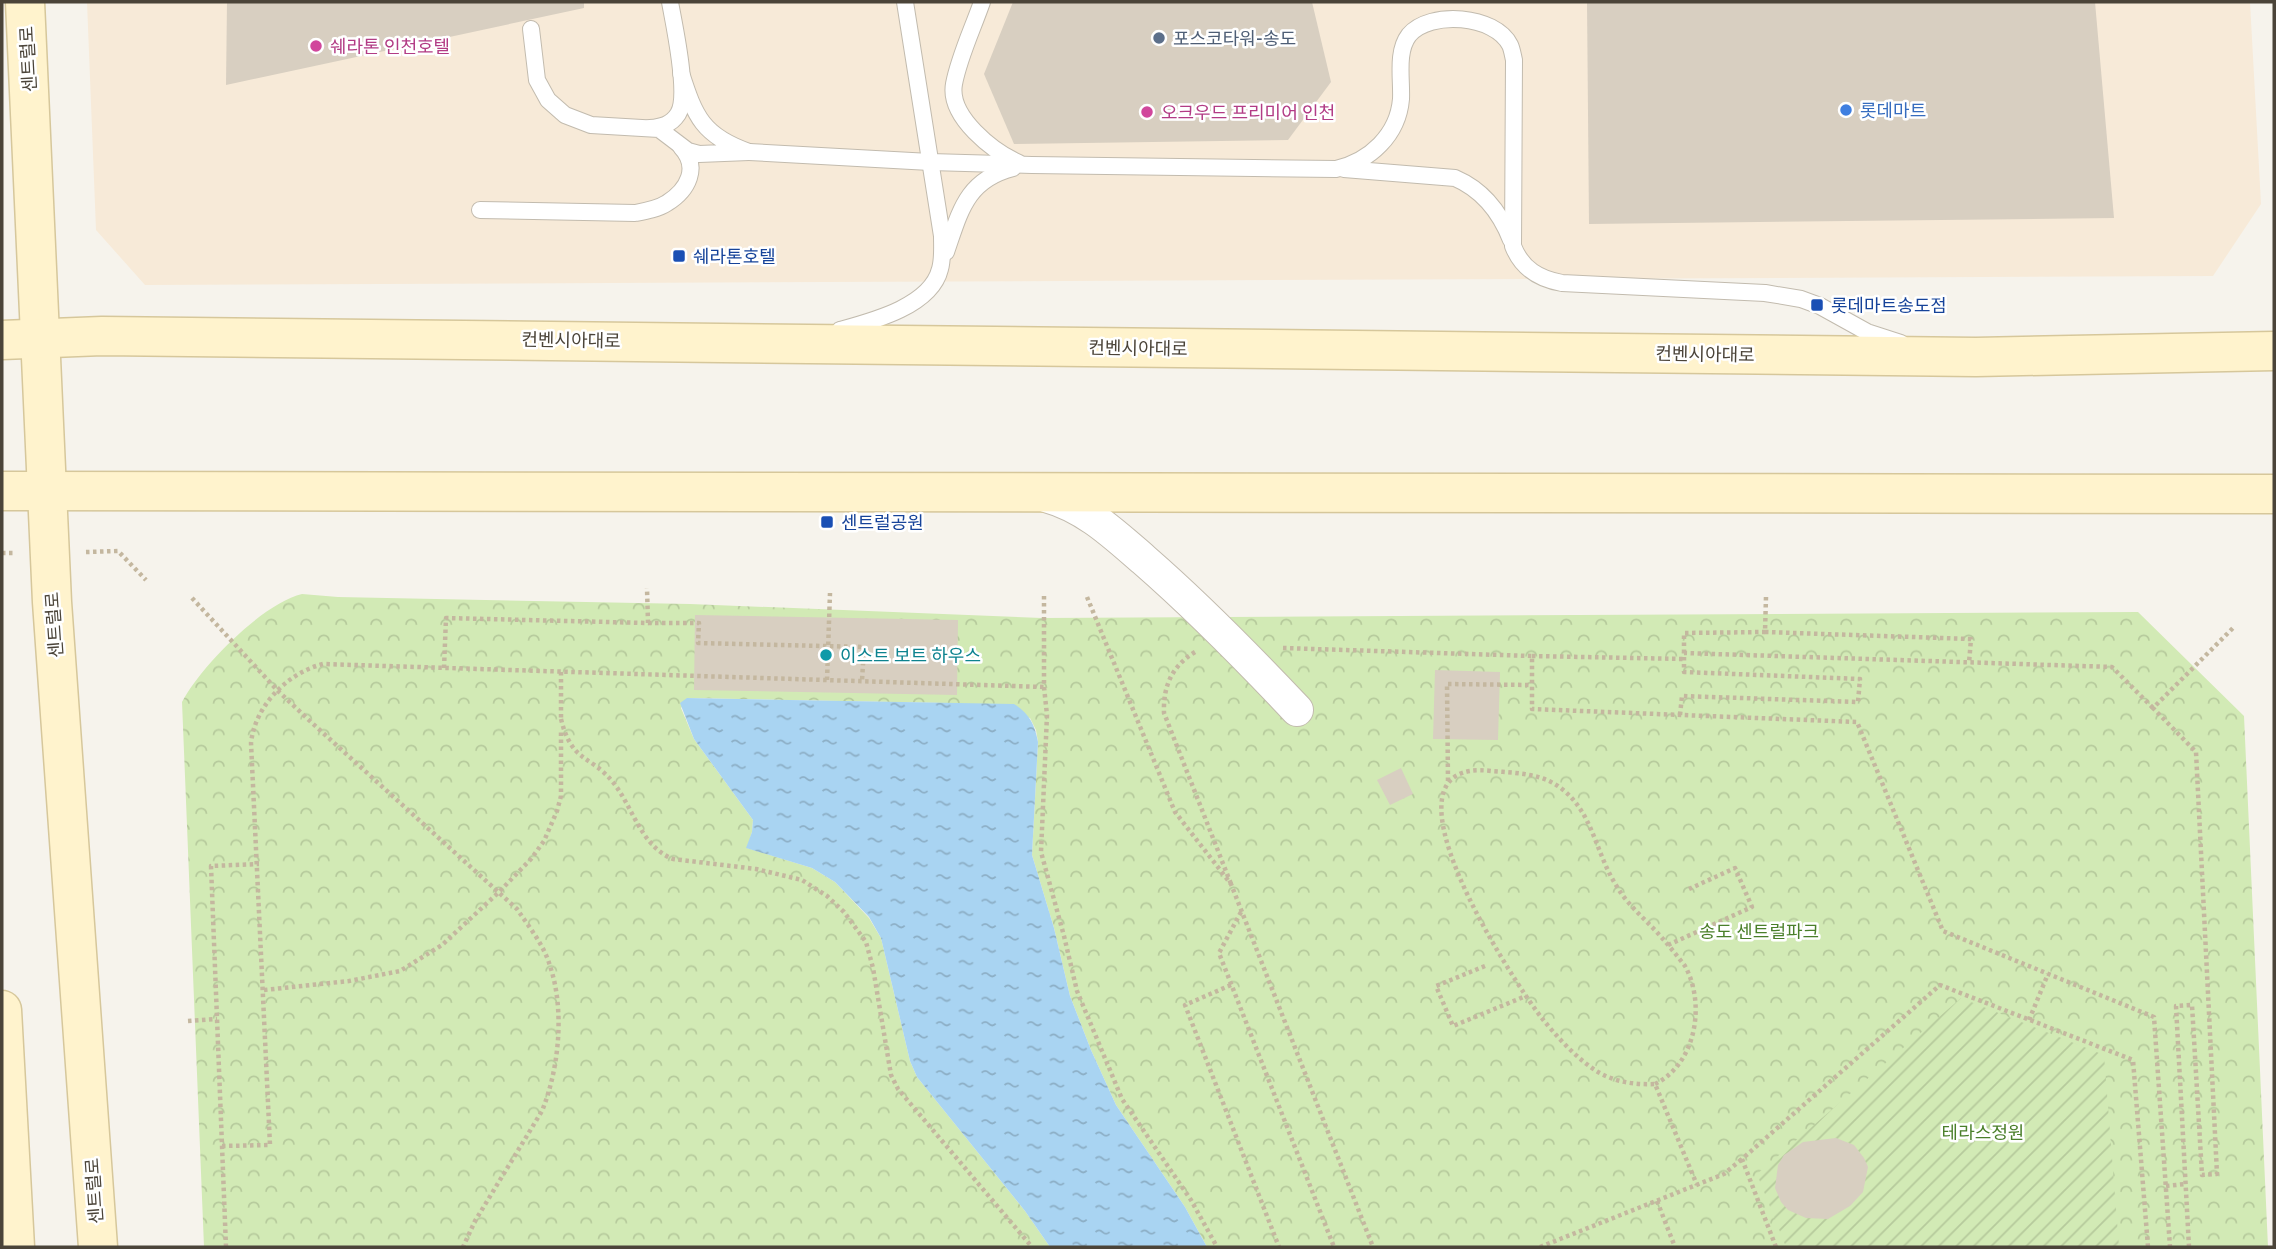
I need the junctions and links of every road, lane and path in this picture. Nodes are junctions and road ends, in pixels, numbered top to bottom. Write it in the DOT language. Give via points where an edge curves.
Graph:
graph roads {
  1 [pos="25,2"];
  2 [pos="670,2"];
  3 [pos="905,2"];
  4 [pos="982,2"];
  5 [pos="531,29"];
  6 [pos="681,72"];
  7 [pos="650,128"];
  8 [pos="680,145"];
  9 [pos="750,152"];
  10 [pos="930,162"];
  11 [pos="1032,165"];
  12 [pos="1336,169"];
  13 [pos="480,210"];
  14 [pos="1513,246"];
  15 [pos="941,268"];
  16 [pos="42,339"];
  17 [pos="2,340"];
  18 [pos="752,343"];
  19 [pos="2274,351"];
  20 [pos="1976,357"];
  21 [pos="47,489"];
  22 [pos="2,491"];
  23 [pos="1028,491"];
  24 [pos="2274,494"];
  25 [pos="118,551"];
  26 [pos="146,580"];
  27 [pos="647,588"];
  28 [pos="830,593"];
  29 [pos="1044,596"];
  30 [pos="1087,597"];
  31 [pos="1766,597"];
  32 [pos="192,598"];
  33 [pos="648,623"];
  34 [pos="2234,627"];
  35 [pos="1765,632"];
  36 [pos="828,646"];
  37 [pos="1532,656"];
  38 [pos="1684,656"];
  39 [pos="1969,663"];
  40 [pos="444,668"];
  41 [pos="561,672"];
  42 [pos="827,680"];
  43 [pos="862,681"];
  44 [pos="1532,685"];
  45 [pos="1044,687"];
  46 [pos="278,691"];
  47 [pos="2153,708"];
  48 [pos="1532,709"];
  49 [pos="1297,710"];
  50 [pos="1680,715"];
  51 [pos="561,719"];
  52 [pos="1448,782"];
  53 [pos="258,864"];
  54 [pos="1689,889"];
  55 [pos="499,892"];
  56 [pos="1241,912"];
  57 [pos="1668,946"];
  58 [pos="1485,966"];
  59 [pos="2048,974"];
  60 [pos="1231,985"];
  61 [pos="264,990"];
  62 [pos="1526,996"];
  63 [pos="2,1010"];
  64 [pos="217,1019"];
  65 [pos="2029,1020"];
  66 [pos="188,1021"];
  67 [pos="1655,1084"];
  68 [pos="222,1146"];
  69 [pos="1742,1159"];
  70 [pos="2185,1184"];
  71 [pos="1697,1185"];
  72 [pos="2166,1186"];
  73 [pos="1657,1201"];
  74 [pos="15,1247"];
  75 [pos="99,1247"];
  76 [pos="226,1247"];
  77 [pos="463,1247"];
  78 [pos="1032,1247"];
  79 [pos="1217,1247"];
  80 [pos="1279,1247"];
  81 [pos="1334,1247"];
  82 [pos="1373,1247"];
  83 [pos="1540,1247"];
  84 [pos="1675,1247"];
  85 [pos="1776,1247"];
  86 [pos="2148,1247"];
  87 [pos="2170,1247"];
  88 [pos="2189,1247"];
  1 -- 16 [label="main road, 센트럴로"];
  2 -- 6 [label="lane"];
  3 -- 10 [label="lane"];
  4 -- 11 [label="lane" via="953,87 957,106 992,146 1017,163"];
  5 -- 7 [label="lane" via="537,80 556,108 591,125"];
  6 -- 7 [label="lane" via="683,99 677,116 667,125"];
  6 -- 9 [label="lane" via="691,106 705,126 719,139"];
  7 -- 8 [label="lane" via="659,129"];
  8 -- 9 [label="lane" via="699,154"];
  8 -- 13 [label="lane" via="691,161 690,180 676,197 654,209 635,213"];
  9 -- 10 [label="lane"];
  10 -- 11 [label="lane"];
  10 -- 15 [label="lane" via="942,236"];
  11 -- 12 [label="lane"];
  11 -- 15 [label="lane" via="1002,171 969,195"];
  12 -- 14 [label="lane" via="1440,175 1469,184 1493,206"];
  12 -- 14 [label="lane" via="1367,157 1396,121 1401,58 1409,35 1420,27 1454,19 1490,26 1510,44 1514,60"];
  14 -- 20 [label="lane" via="1517,258 1545,281 1801,299 1900,343"];
  15 -- 18 [label="lane" via="926,295 863,324 823,335"];
  16 -- 17 [label="main road, 컨벤시아대로"];
  16 -- 18 [label="main road, 컨벤시아대로" via="102,335"];
  16 -- 21 [label="main road, 센트럴로"];
  18 -- 20 [label="main road, 컨벤시아대로"];
  19 -- 20 [label="main road, 컨벤시아대로"];
  21 -- 22 [label="main road"];
  21 -- 23 [label="main road"];
  21 -- 75 [label="main road, 센트럴로"];
  23 -- 24 [label="main road"];
  23 -- 49 [label="street" via="1079,508 1102,524 1187,597"];
  25 -- 26 [label="path"];
  27 -- 33 [label="path"];
  28 -- 36 [label="path"];
  29 -- 45 [label="path"];
  30 -- 56 [label="path" via="1175,812 1231,884"];
  31 -- 35 [label="path"];
  32 -- 46 [label="path"];
  33 -- 36 [label="path" via="699,624 698,643"];
  33 -- 40 [label="path" via="446,618"];
  34 -- 47 [label="path"];
  35 -- 38 [label="path" via="1684,633"];
  35 -- 39 [label="path" via="1971,639"];
  36 -- 42 [label="path"];
  36 -- 43 [label="path" via="864,647"];
  37 -- 38 [label="path"];
  38 -- 39 [label="path"];
  38 -- 50 [label="path" via="1684,672 1860,679 1858,702 1682,696"];
  39 -- 47 [label="path" via="2112,667"];
  40 -- 41 [label="path"];
  40 -- 46 [label="path" via="323,664 300,672"];
  41 -- 42 [label="path"];
  41 -- 51 [label="path"];
  42 -- 43 [label="path"];
  43 -- 45 [label="path"];
  44 -- 52 [label="path" via="1447,684"];
  45 -- 79 [label="path" via="1041,852 1077,991 1122,1099 1191,1200"];
  46 -- 53 [label="path" via="253,727"];
  46 -- 55 [label="path"];
  47 -- 70 [label="path" via="2196,752 2217,1174 2202,1175 2192,1005 2176,1006"];
  48 -- 50 [label="path"];
  50 -- 59 [label="path" via="1857,722 1943,931"];
  51 -- 55 [label="path" via="557,811 544,841"];
  51 -- 78 [label="path" via="576,753 614,783 650,843 665,855 802,880 844,912 866,942 891,1076 898,1089"];
  52 -- 57 [label="path" via="1478,769 1541,776 1564,790 1584,815 1615,885"];
  52 -- 62 [label="path" via="1441,807 1451,858 1494,945"];
  53 -- 61 [label="path"];
  53 -- 64 [label="path" via="211,866"];
  54 -- 57 [label="path" via="1735,868 1752,907"];
  55 -- 61 [label="path" via="442,945 400,971"];
  55 -- 77 [label="path" via="517,909 550,964 556,989 557,1043 541,1111"];
  56 -- 60 [label="path" via="1219,953"];
  56 -- 82 [label="path"];
  57 -- 67 [label="path" via="1691,977 1697,1012 1683,1056 1667,1078"];
  58 -- 62 [label="path" via="1436,986 1452,1026"];
  59 -- 65 [label="path"];
  59 -- 72 [label="path" via="2154,1017"];
  60 -- 80 [label="path" via="1185,1005"];
  60 -- 81 [label="path"];
  61 -- 68 [label="path" via="270,1145"];
  62 -- 67 [label="path" via="1557,1035 1599,1072 1627,1083"];
  63 -- 74 [label="main road"];
  64 -- 66 [label="path"];
  64 -- 68 [label="path"];
  65 -- 69 [label="path" via="1940,985"];
  65 -- 86 [label="path" via="2133,1060"];
  67 -- 71 [label="path"];
  68 -- 76 [label="path"];
  69 -- 71 [label="path" via="1724,1174"];
  69 -- 85 [label="path"];
  70 -- 72 [label="path"];
  70 -- 88 [label="path"];
  71 -- 73 [label="path"];
  72 -- 87 [label="path"];
  73 -- 83 [label="path"];
  73 -- 84 [label="path"];
}
